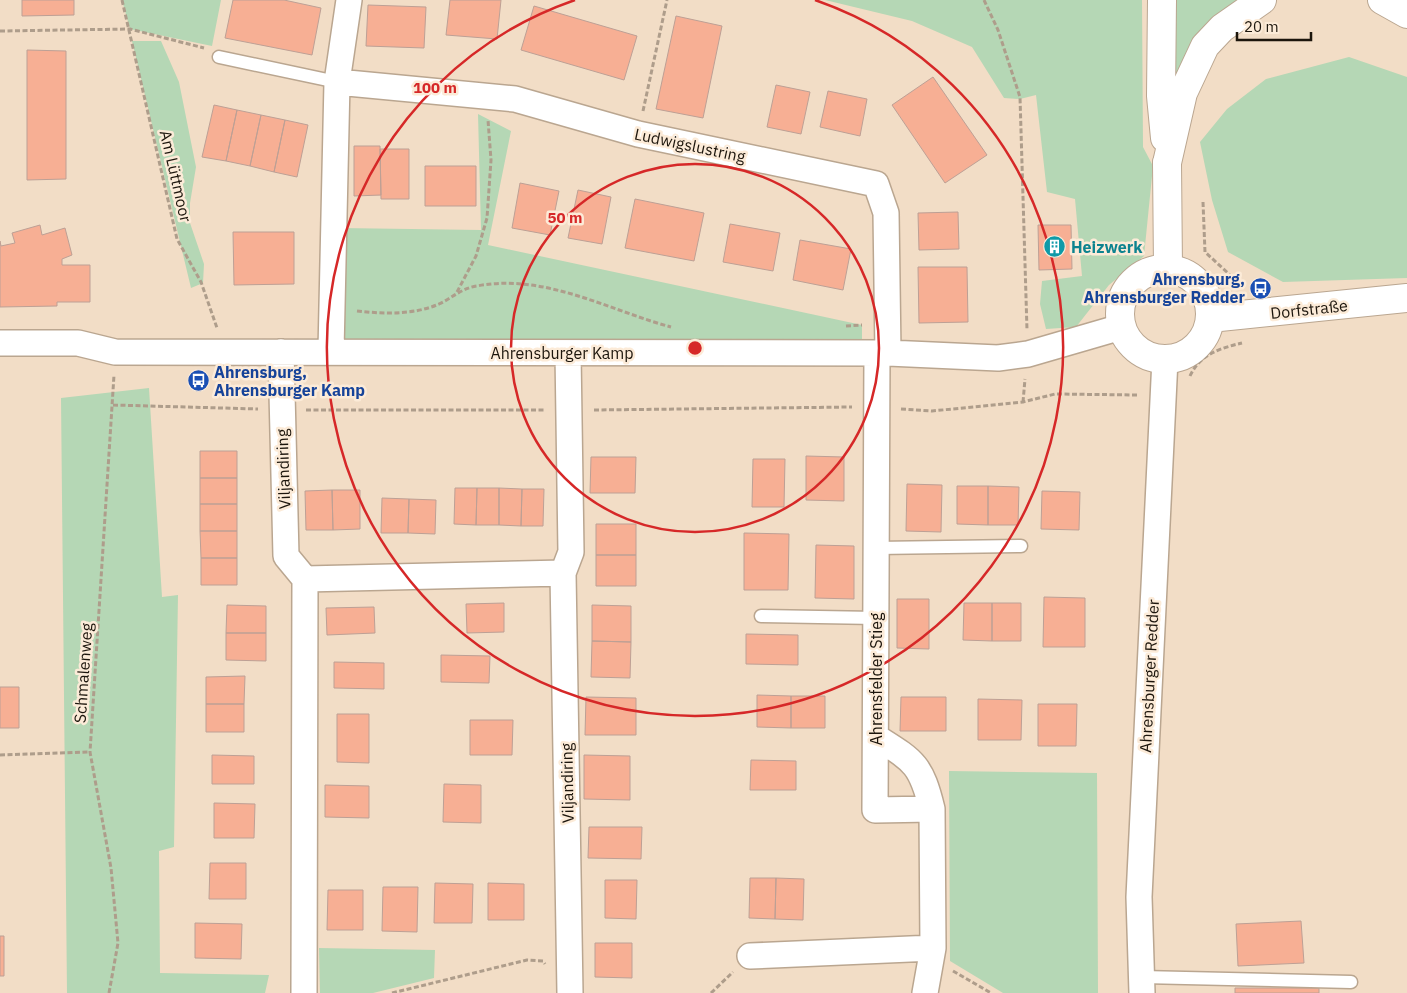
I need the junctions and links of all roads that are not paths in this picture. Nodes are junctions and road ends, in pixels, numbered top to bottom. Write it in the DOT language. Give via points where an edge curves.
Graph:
graph roads {
  1 [pos="349,0"];
  2 [pos="1162,0"];
  3 [pos="1262,0"];
  4 [pos="1382,0"];
  5 [pos="1407,14"];
  6 [pos="219,57"];
  7 [pos="337,82"];
  8 [pos="1167,163"];
  9 [pos="1168,268"];
  10 [pos="1407,298"];
  11 [pos="1210,318"];
  12 [pos="1121,327"];
  13 [pos="0,343"];
  14 [pos="332,351"];
  15 [pos="281,352"];
  16 [pos="568,353"];
  17 [pos="882,353"];
  18 [pos="1165,360"];
  19 [pos="1021,546"];
  20 [pos="876,548"];
  21 [pos="563,573"];
  22 [pos="305,579"];
  23 [pos="761,616"];
  24 [pos="876,618"];
  25 [pos="876,737"];
  26 [pos="932,810"];
  27 [pos="750,956"];
  28 [pos="931,957"];
  29 [pos="1351,982"];
  30 [pos="1142,985"];
  31 [pos="304,993"];
  32 [pos="570,993"];
  33 [pos="925,993"];
  1 -- 7 [label="street"];
  2 -- 8 [label="street" via="1161,96"];
  3 -- 8 [label="street" via="1222,28 1205,46 1183,93"];
  4 -- 5 [label="street"];
  6 -- 7 [label="lane"];
  7 -- 14 [label="street"];
  7 -- 17 [label="street, Ludwigslustring" via="515,99 638,134 876,184 886,213 888,320"];
  8 -- 9 [label="street"];
  9 -- 11 [label="street" via="1185,273 1200,284 1208,300"];
  9 -- 12 [label="street" via="1153,270 1129,285 1120,306"];
  10 -- 11 [label="street, Dorfstraße"];
  11 -- 18 [label="street" via="1207,331 1190,352"];
  12 -- 17 [label="street, Ahrensburger Kamp" via="1028,354 998,358"];
  12 -- 18 [label="street" via="1138,351"];
  13 -- 15 [label="street, Ahrensburger Kamp" via="78,343 114,352"];
  14 -- 15 [label="street, Ahrensburger Kamp"];
  14 -- 16 [label="street, Ahrensburger Kamp"];
  15 -- 22 [label="street, Viljandiring" via="286,556"];
  16 -- 17 [label="street, Ahrensburger Kamp"];
  16 -- 21 [label="street, Viljandiring" via="571,552"];
  17 -- 20 [label="street, Ahrensfelder Stieg" via="876,407"];
  18 -- 30 [label="street, Ahrensburger Redder" via="1139,897"];
  19 -- 20 [label="lane"];
  20 -- 24 [label="street, Ahrensfelder Stieg"];
  21 -- 22 [label="street"];
  21 -- 32 [label="street, Viljandiring"];
  22 -- 31 [label="street"];
  23 -- 24 [label="lane"];
  24 -- 25 [label="street, Ahrensfelder Stieg"];
  25 -- 26 [label="street" via="910,759 925,781"];
  25 -- 26 [label="street, Ahrensfelder Stieg" via="876,810"];
  26 -- 28 [label="street"];
  27 -- 28 [label="street"];
  28 -- 33 [label="street"];
  29 -- 30 [label="lane"];
}
